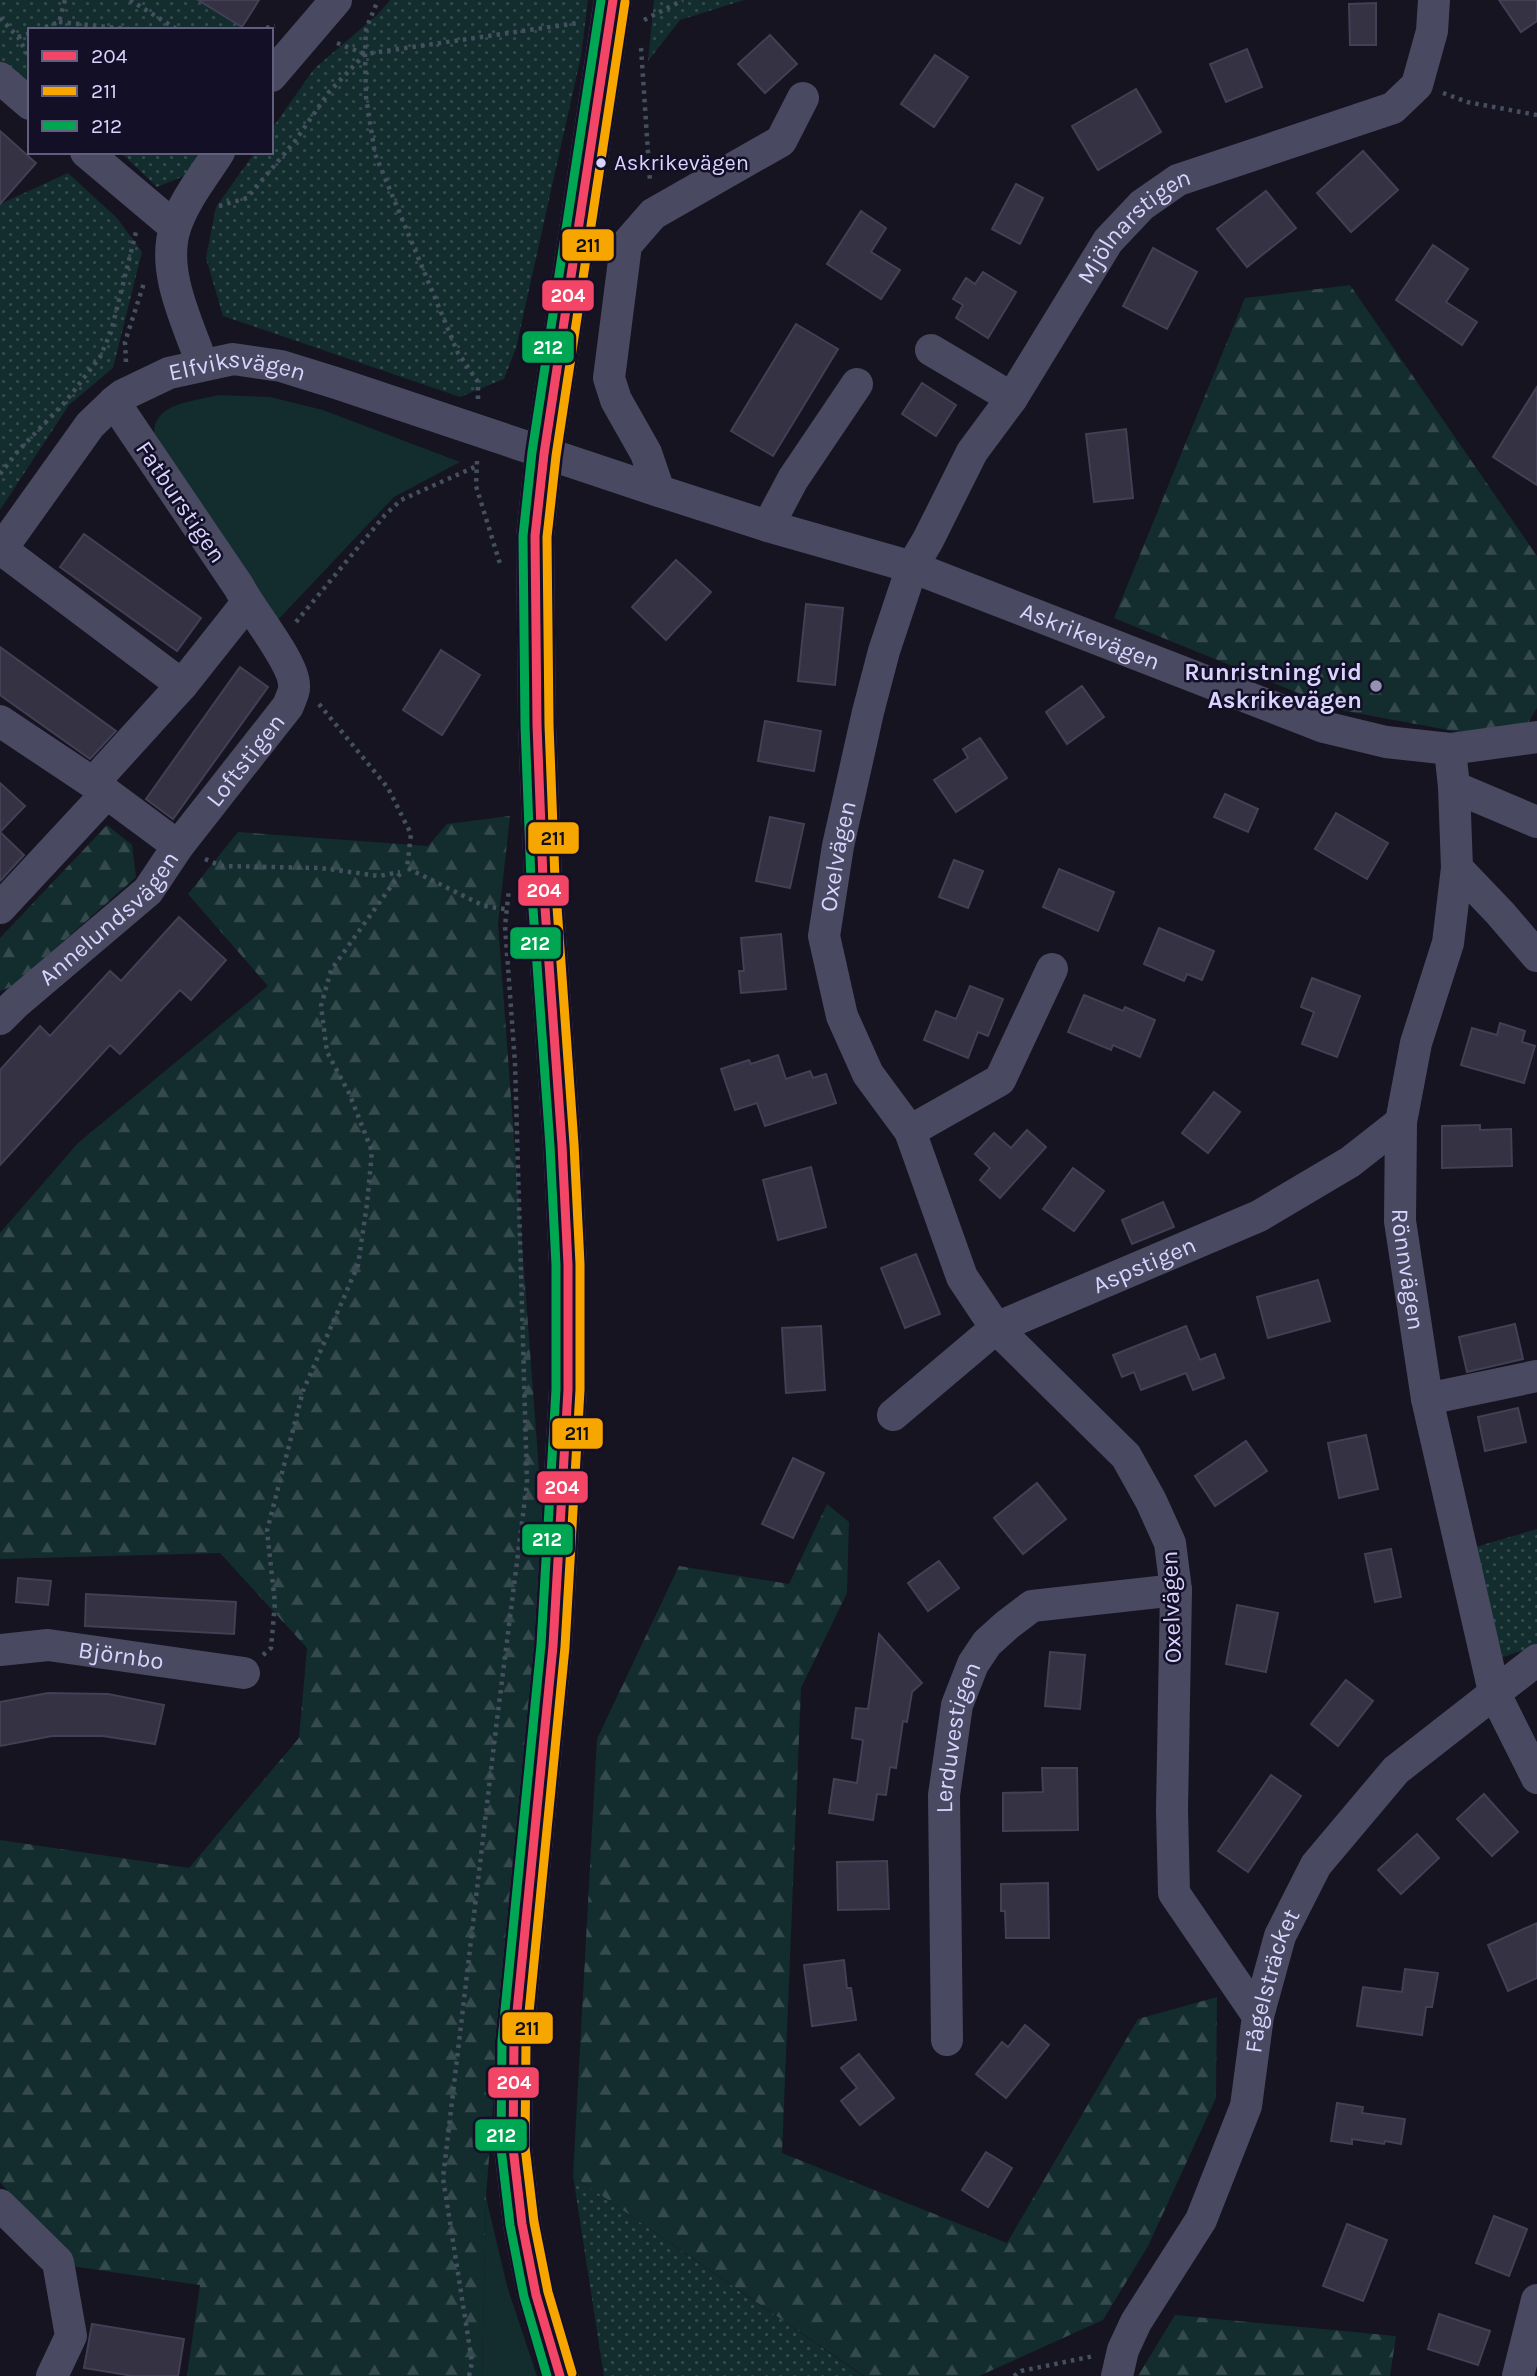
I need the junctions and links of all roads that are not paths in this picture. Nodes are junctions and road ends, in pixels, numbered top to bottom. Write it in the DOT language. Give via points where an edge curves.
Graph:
graph roads {
  1 [pos="336,0"];
  2 [pos="1434,0"];
  3 [pos="621,14"];
  4 [pos="273,74"];
  5 [pos="0,78"];
  6 [pos="803,99"];
  7 [pos="28,102"];
  8 [pos="89,154"];
  9 [pos="218,154"];
  10 [pos="182,214"];
  11 [pos="931,349"];
  12 [pos="202,364"];
  13 [pos="857,384"];
  14 [pos="124,396"];
  15 [pos="1012,398"];
  16 [pos="544,454"];
  17 [pos="659,491"];
  18 [pos="768,526"];
  19 [pos="1,550"];
  20 [pos="912,567"];
  21 [pos="247,603"];
  22 [pos="290,667"];
  23 [pos="182,685"];
  24 [pos="0,721"];
  25 [pos="1537,737"];
  26 [pos="1450,749"];
  27 [pos="1454,788"];
  28 [pos="100,789"];
  29 [pos="1537,822"];
  30 [pos="178,846"];
  31 [pos="1457,868"];
  32 [pos="0,908"];
  33 [pos="1537,957"];
  34 [pos="1052,969"];
  35 [pos="0,1019"];
  36 [pos="1401,1122"];
  37 [pos="910,1131"];
  38 [pos="996,1328"];
  39 [pos="1537,1377"];
  40 [pos="1427,1399"];
  41 [pos="892,1415"];
  42 [pos="1175,1590"];
  43 [pos="0,1650"];
  44 [pos="1537,1660"];
  45 [pos="244,1673"];
  46 [pos="1494,1692"];
  47 [pos="1537,1778"];
  48 [pos="1258,2016"];
  49 [pos="947,2040"];
  50 [pos="0,2205"];
  51 [pos="1537,2300"];
  52 [pos="1120,2363"];
  53 [pos="52,2376"];
  54 [pos="560,2376"];
  55 [pos="1518,2376"];
  1 -- 4 [label="street"];
  2 -- 15 [label="street, Mjölnarstigen" via="1432,31 1418,85 1393,108 1178,180 1142,205 1108,241"];
  3 -- 16 [label="main road"];
  5 -- 7 [label="street"];
  6 -- 17 [label="street" via="781,141 653,214 626,244 609,378"];
  8 -- 10 [label="street"];
  9 -- 10 [label="street"];
  10 -- 12 [label="street" via="171,262"];
  11 -- 15 [label="street"];
  12 -- 14 [label="street, Elfviksvägen" via="169,373"];
  12 -- 16 [label="street, Elfviksvägen" via="233,359 281,366"];
  13 -- 18 [label="street" via="793,479"];
  14 -- 19 [label="street, Elfviksvägen" via="90,425"];
  14 -- 21 [label="street, Fatburstigen"];
  15 -- 20 [label="street, Mjölnarstigen" via="972,452"];
  16 -- 17 [label="street, Askrikevägen"];
  16 -- 54 [label="main road" via="535,536 537,725 568,1265 568,1390 553,1646 515,2030 513,2148 526,2248"];
  17 -- 18 [label="street, Askrikevägen"];
  18 -- 20 [label="street, Askrikevägen"];
  19 -- 23 [label="street"];
  20 -- 26 [label="street, Askrikevägen" via="1324,726 1386,743"];
  20 -- 37 [label="street, Oxelvägen" via="868,712 838,846 824,936 842,1016 868,1074"];
  21 -- 22 [label="street, Fatburstigen"];
  21 -- 23 [label="street"];
  22 -- 30 [label="street, Loftstigen" via="295,685 288,706"];
  23 -- 28 [label="street"];
  24 -- 28 [label="street, Annelundsvägen"];
  25 -- 26 [label="street, Askrikevägen"];
  26 -- 27 [label="street, Rönnvägen"];
  27 -- 29 [label="street"];
  27 -- 31 [label="street, Rönnvägen"];
  28 -- 30 [label="street, Annelundsvägen"];
  28 -- 32 [label="street"];
  30 -- 35 [label="street, Annelundsvägen" via="148,891"];
  31 -- 33 [label="street"];
  31 -- 36 [label="street, Rönnvägen" via="1448,943 1416,1043"];
  34 -- 37 [label="street" via="1000,1080"];
  36 -- 38 [label="street, Aspstigen" via="1350,1162 1259,1216"];
  36 -- 40 [label="street, Rönnvägen" via="1400,1221"];
  37 -- 38 [label="street, Oxelvägen" via="962,1277"];
  38 -- 41 [label="street, Aspstigen"];
  38 -- 42 [label="street, Oxelvägen" via="1126,1456 1170,1543"];
  39 -- 40 [label="street"];
  40 -- 46 [label="street, Rönnvägen"];
  42 -- 48 [label="street, Oxelvägen" via="1174,1893"];
  42 -- 49 [label="street, Lerduvestigen" via="1032,1606 987,1643 973,1664 957,1705 944,1796"];
  43 -- 45 [label="street, Björnbo" via="48,1645"];
  44 -- 46 [label="street, Fågelsträcket"];
  46 -- 47 [label="street, Rönnvägen"];
  46 -- 48 [label="street, Fågelsträcket" via="1396,1770 1316,1865 1280,1936"];
  48 -- 52 [label="street, Fågelsträcket" via="1245,2106 1201,2220 1136,2322"];
  50 -- 53 [label="street" via="58,2262 71,2336"];
  51 -- 55 [label="street"];
}
